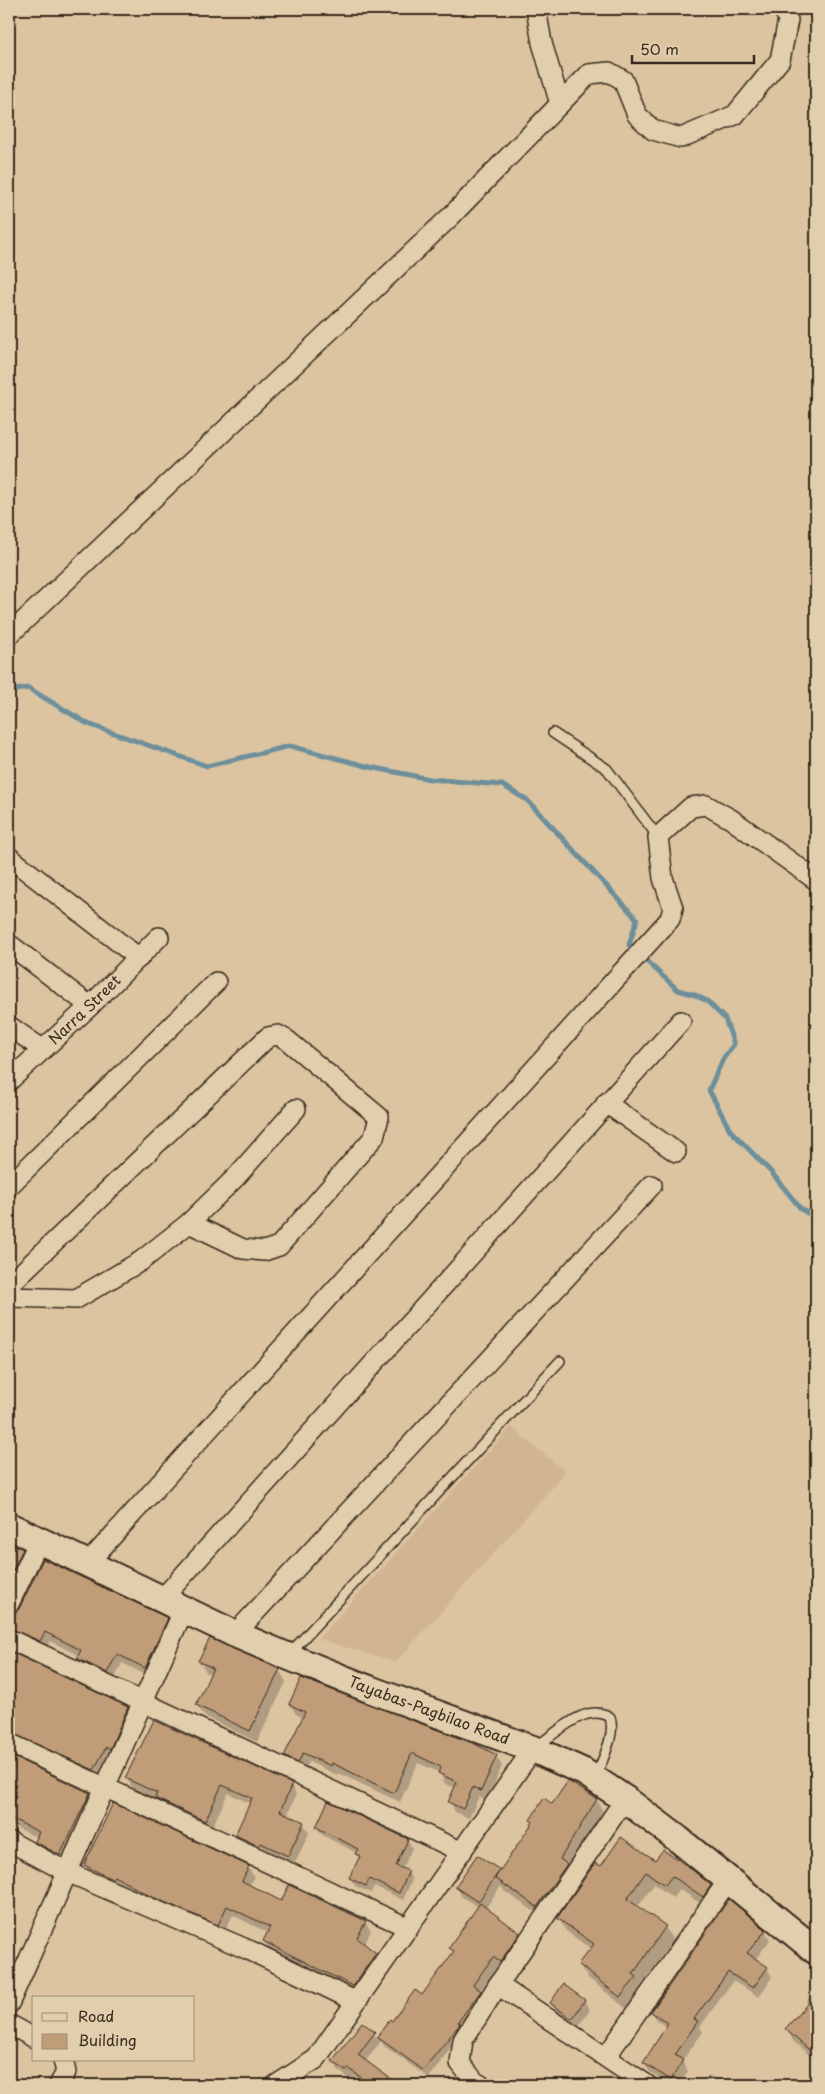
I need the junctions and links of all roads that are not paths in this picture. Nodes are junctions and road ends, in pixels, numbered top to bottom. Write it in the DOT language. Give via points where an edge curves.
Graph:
graph roads {
  1 [pos="536,9"];
  2 [pos="786,15"];
  3 [pos="560,104"];
  4 [pos="9,635"];
  5 [pos="553,733"];
  6 [pos="658,836"];
  7 [pos="9,857"];
  8 [pos="816,880"];
  9 [pos="159,937"];
  10 [pos="9,944"];
  11 [pos="139,958"];
  12 [pos="216,982"];
  13 [pos="90,1006"];
  14 [pos="681,1021"];
  15 [pos="9,1026"];
  16 [pos="42,1049"];
  17 [pos="9,1081"];
  18 [pos="606,1102"];
  19 [pos="296,1109"];
  20 [pos="676,1152"];
  21 [pos="652,1185"];
  22 [pos="9,1186"];
  23 [pos="189,1223"];
  24 [pos="9,1285"];
  25 [pos="9,1297"];
  26 [pos="560,1361"];
  27 [pos="9,1526"];
  28 [pos="39,1541"];
  29 [pos="88,1563"];
  30 [pos="9,1604"];
  31 [pos="173,1604"];
  32 [pos="235,1634"];
  33 [pos="9,1639"];
  34 [pos="287,1656"];
  35 [pos="143,1702"];
  36 [pos="9,1743"];
  37 [pos="533,1749"];
  38 [pos="595,1779"];
  39 [pos="105,1788"];
  40 [pos="625,1799"];
  41 [pos="9,1841"];
  42 [pos="462,1852"];
  43 [pos="67,1872"];
  44 [pos="729,1880"];
  45 [pos="409,1928"];
  46 [pos="816,1950"];
  47 [pos="498,1985"];
  48 [pos="355,2001"];
  49 [pos="9,2004"];
  50 [pos="10,2028"];
  51 [pos="32,2037"];
  52 [pos="606,2057"];
  53 [pos="64,2062"];
  54 [pos="59,2085"];
  55 [pos="276,2085"];
  56 [pos="481,2085"];
  57 [pos="647,2085"];
  1 -- 3 [label="street" via="542,43"];
  2 -- 3 [label="street" via="780,60 735,115 681,138 653,130 637,115 623,80 608,72 589,74"];
  3 -- 4 [label="street" via="451,216"];
  5 -- 6 [label="lane" via="607,769"];
  6 -- 8 [label="street" via="691,807 706,805 731,819"];
  6 -- 29 [label="street" via="663,878 672,908 670,919"];
  7 -- 11 [label="street"];
  9 -- 11 [label="street, Narra Street"];
  10 -- 13 [label="street"];
  11 -- 13 [label="street, Narra Street"];
  12 -- 22 [label="street"];
  13 -- 16 [label="street, Narra Street"];
  14 -- 18 [label="street"];
  15 -- 16 [label="street"];
  16 -- 17 [label="street, Narra Street"];
  18 -- 20 [label="street"];
  18 -- 31 [label="street"];
  19 -- 23 [label="street" via="236,1177"];
  21 -- 32 [label="street"];
  23 -- 24 [label="street" via="243,1249 264,1251 278,1246 374,1137 379,1117 287,1040 278,1035 268,1037"];
  23 -- 25 [label="street" via="141,1261 76,1299"];
  26 -- 34 [label="lane"];
  27 -- 28 [label="main road, Tayabas-Pagbilao Road"];
  28 -- 29 [label="main road, Tayabas-Pagbilao Road"];
  28 -- 30 [label="street"];
  29 -- 31 [label="main road, Tayabas-Pagbilao Road"];
  31 -- 32 [label="main road, Tayabas-Pagbilao Road"];
  31 -- 35 [label="street"];
  32 -- 34 [label="main road, Tayabas-Pagbilao Road"];
  33 -- 35 [label="street"];
  34 -- 37 [label="main road, Tayabas-Pagbilao Road"];
  35 -- 39 [label="street"];
  35 -- 42 [label="street"];
  36 -- 39 [label="street"];
  37 -- 38 [label="main road, Tayabas-Pagbilao Road"];
  37 -- 38 [label="lane" via="578,1717 592,1712 603,1713 610,1717 612,1724"];
  37 -- 42 [label="street"];
  38 -- 40 [label="main road, Tayabas-Pagbilao Road"];
  39 -- 43 [label="street"];
  39 -- 45 [label="street"];
  40 -- 44 [label="main road, Tayabas-Pagbilao Road"];
  40 -- 47 [label="street"];
  41 -- 43 [label="street"];
  42 -- 45 [label="street"];
  43 -- 48 [label="street" via="251,1951"];
  43 -- 49 [label="street"];
  44 -- 46 [label="main road, Tayabas-Pagbilao Road"];
  44 -- 52 [label="street"];
  45 -- 48 [label="street"];
  47 -- 52 [label="street"];
  47 -- 56 [label="street" via="463,2040 460,2063"];
  48 -- 55 [label="street" via="316,2059"];
  50 -- 51 [label="street"];
  52 -- 57 [label="street"];
  53 -- 54 [label="street" via="66,2072"];
}
